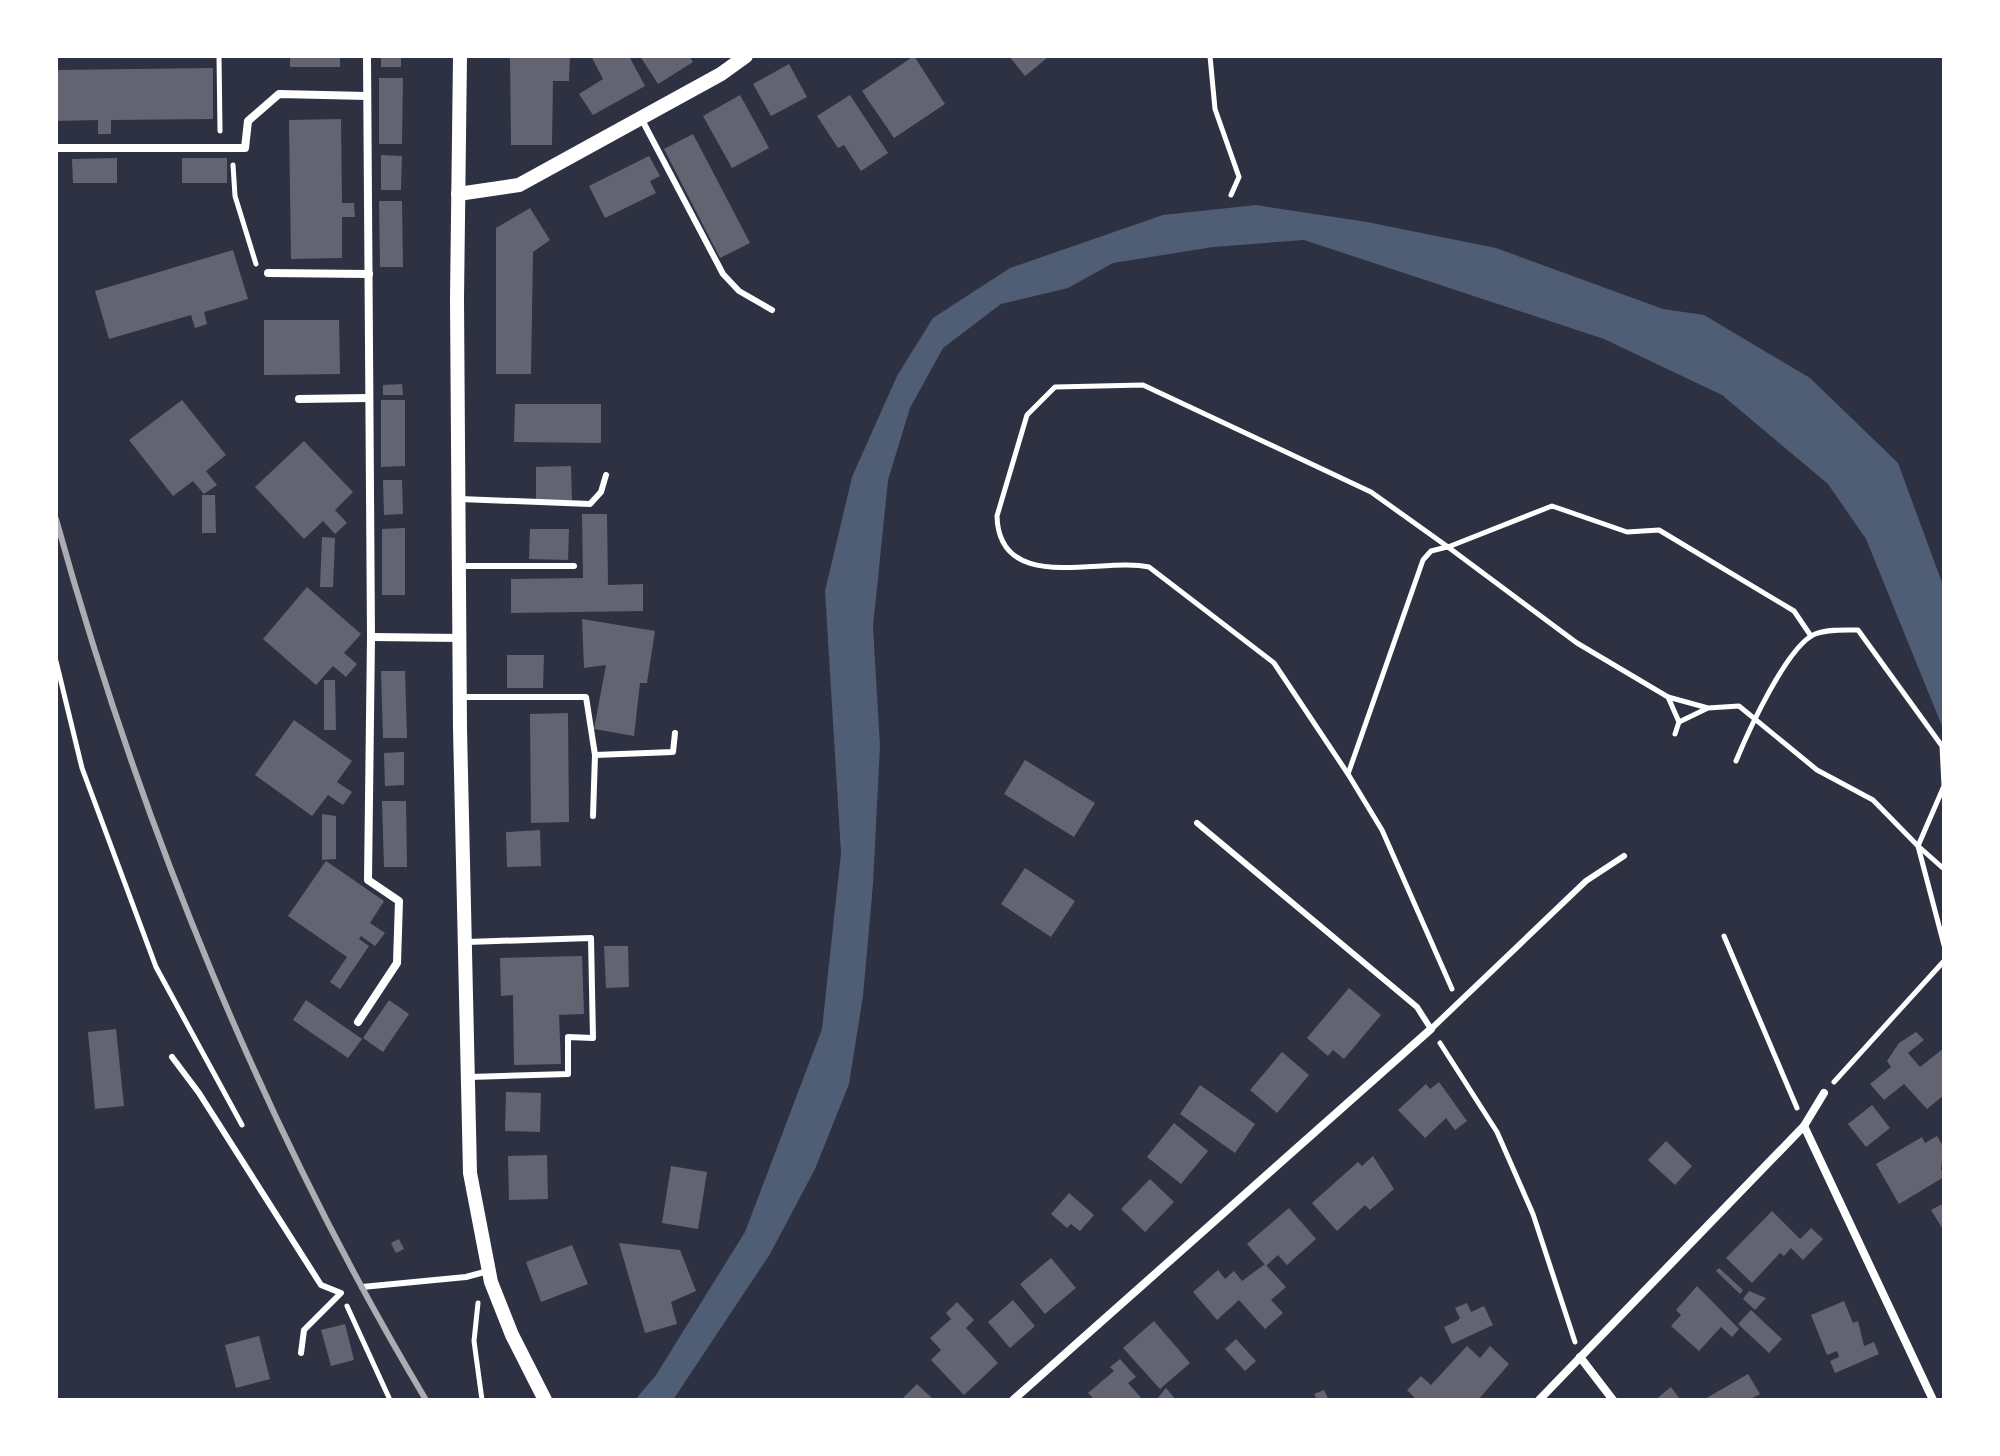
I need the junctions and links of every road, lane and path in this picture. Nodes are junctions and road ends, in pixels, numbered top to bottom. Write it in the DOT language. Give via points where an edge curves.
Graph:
graph roads {
  1 [pos="219,56"];
  2 [pos="367,56"];
  3 [pos="460,56"];
  4 [pos="746,56"];
  5 [pos="1210,56"];
  6 [pos="367,96"];
  7 [pos="641,118"];
  8 [pos="56,148"];
  9 [pos="220,148"];
  10 [pos="232,148"];
  11 [pos="458,194"];
  12 [pos="1231,195"];
  13 [pos="268,273"];
  14 [pos="369,274"];
  15 [pos="772,310"];
  16 [pos="368,398"];
  17 [pos="299,399"];
  18 [pos="606,475"];
  19 [pos="460,499"];
  20 [pos="1448,547"];
  21 [pos="460,566"];
  22 [pos="574,566"];
  23 [pos="1811,636"];
  24 [pos="371,637"];
  25 [pos="460,638"];
  26 [pos="56,661"];
  27 [pos="460,697"];
  28 [pos="1668,697"];
  29 [pos="1708,708"];
  30 [pos="1755,716"];
  31 [pos="1679,722"];
  32 [pos="675,733"];
  33 [pos="1675,734"];
  34 [pos="595,755"];
  35 [pos="1736,761"];
  36 [pos="1348,774"];
  37 [pos="593,816"];
  38 [pos="1197,823"];
  39 [pos="1918,846"];
  40 [pos="1624,856"];
  41 [pos="1944,869"];
  42 [pos="1724,936"];
  43 [pos="467,942"];
  44 [pos="1944,945"];
  45 [pos="1944,961"];
  46 [pos="1458,1004"];
  47 [pos="358,1022"];
  48 [pos="1431,1029"];
  49 [pos="172,1057"];
  50 [pos="467,1077"];
  51 [pos="1824,1093"];
  52 [pos="1804,1126"];
  53 [pos="249,1137"];
  54 [pos="490,1277"];
  55 [pos="362,1287"];
  56 [pos="341,1293"];
  57 [pos="301,1353"];
  58 [pos="1580,1357"];
  59 [pos="390,1400"];
  60 [pos="482,1400"];
  61 [pos="545,1400"];
  62 [pos="1013,1400"];
  63 [pos="1539,1400"];
  64 [pos="1613,1400"];
  65 [pos="1933,1400"];
  1 -- 9 [label="path"];
  2 -- 6 [label="street"];
  3 -- 11 [label="street"];
  4 -- 7 [label="street"];
  5 -- 12 [label="path" via="1215,109 1239,177"];
  6 -- 10 [label="street" via="279,94 248,121 245,148"];
  6 -- 14 [label="street"];
  7 -- 11 [label="street" via="519,185"];
  7 -- 15 [label="lane" via="723,274 739,291"];
  8 -- 9 [label="street"];
  9 -- 10 [label="street"];
  10 -- 13 [label="path" via="235,196 257,268"];
  11 -- 19 [label="street"];
  13 -- 14 [label="street"];
  14 -- 16 [label="street"];
  16 -- 17 [label="street"];
  16 -- 24 [label="street"];
  18 -- 19 [label="lane" via="590,504"];
  19 -- 21 [label="street"];
  20 -- 23 [label="path" via="1552,506 1627,532 1659,530 1794,611"];
  20 -- 28 [label="path" via="1577,643"];
  20 -- 36 [label="path" via="1431,551 1423,560"];
  20 -- 36 [label="path" via="1371,492 1143,385 1055,387 1027,415 997,516 997,531 1006,545 1023,562 1048,567 1149,567 1274,663"];
  21 -- 22 [label="lane"];
  21 -- 25 [label="street"];
  23 -- 30 [label="path"];
  23 -- 39 [label="path" via="1858,630 1942,746 1944,786"];
  24 -- 25 [label="street"];
  24 -- 47 [label="street" via="368,880 399,901 398,947 397,963"];
  25 -- 27 [label="street"];
  26 -- 53 [label="path" via="82,768 156,967"];
  27 -- 34 [label="lane" via="586,697"];
  27 -- 43 [label="street"];
  28 -- 29 [label="path"];
  28 -- 31 [label="path"];
  29 -- 30 [label="path" via="1739,706"];
  29 -- 31 [label="path"];
  30 -- 35 [label="path"];
  30 -- 39 [label="path" via="1817,770 1873,800"];
  31 -- 33 [label="path"];
  32 -- 34 [label="lane" via="673,752"];
  34 -- 37 [label="lane"];
  36 -- 46 [label="path" via="1382,830"];
  38 -- 48 [label="lane" via="1417,1007"];
  39 -- 41 [label="path"];
  39 -- 44 [label="path"];
  40 -- 46 [label="lane" via="1586,881"];
  42 -- 52 [label="path"];
  43 -- 50 [label="street"];
  43 -- 50 [label="lane" via="591,938 593,1038 568,1037 568,1074"];
  45 -- 51 [label="path"];
  46 -- 48 [label="lane"];
  48 -- 58 [label="path" via="1497,1132 1533,1214"];
  48 -- 62 [label="street"];
  49 -- 56 [label="lane" via="321,1285"];
  50 -- 54 [label="street" via="470,1173"];
  51 -- 52 [label="street"];
  52 -- 58 [label="street"];
  52 -- 65 [label="street"];
  54 -- 55 [label="lane"];
  54 -- 60 [label="path" via="475,1307"];
  54 -- 61 [label="street"];
  56 -- 57 [label="lane" via="304,1330"];
  56 -- 59 [label="path"];
  58 -- 63 [label="street"];
  58 -- 64 [label="street"];
}
